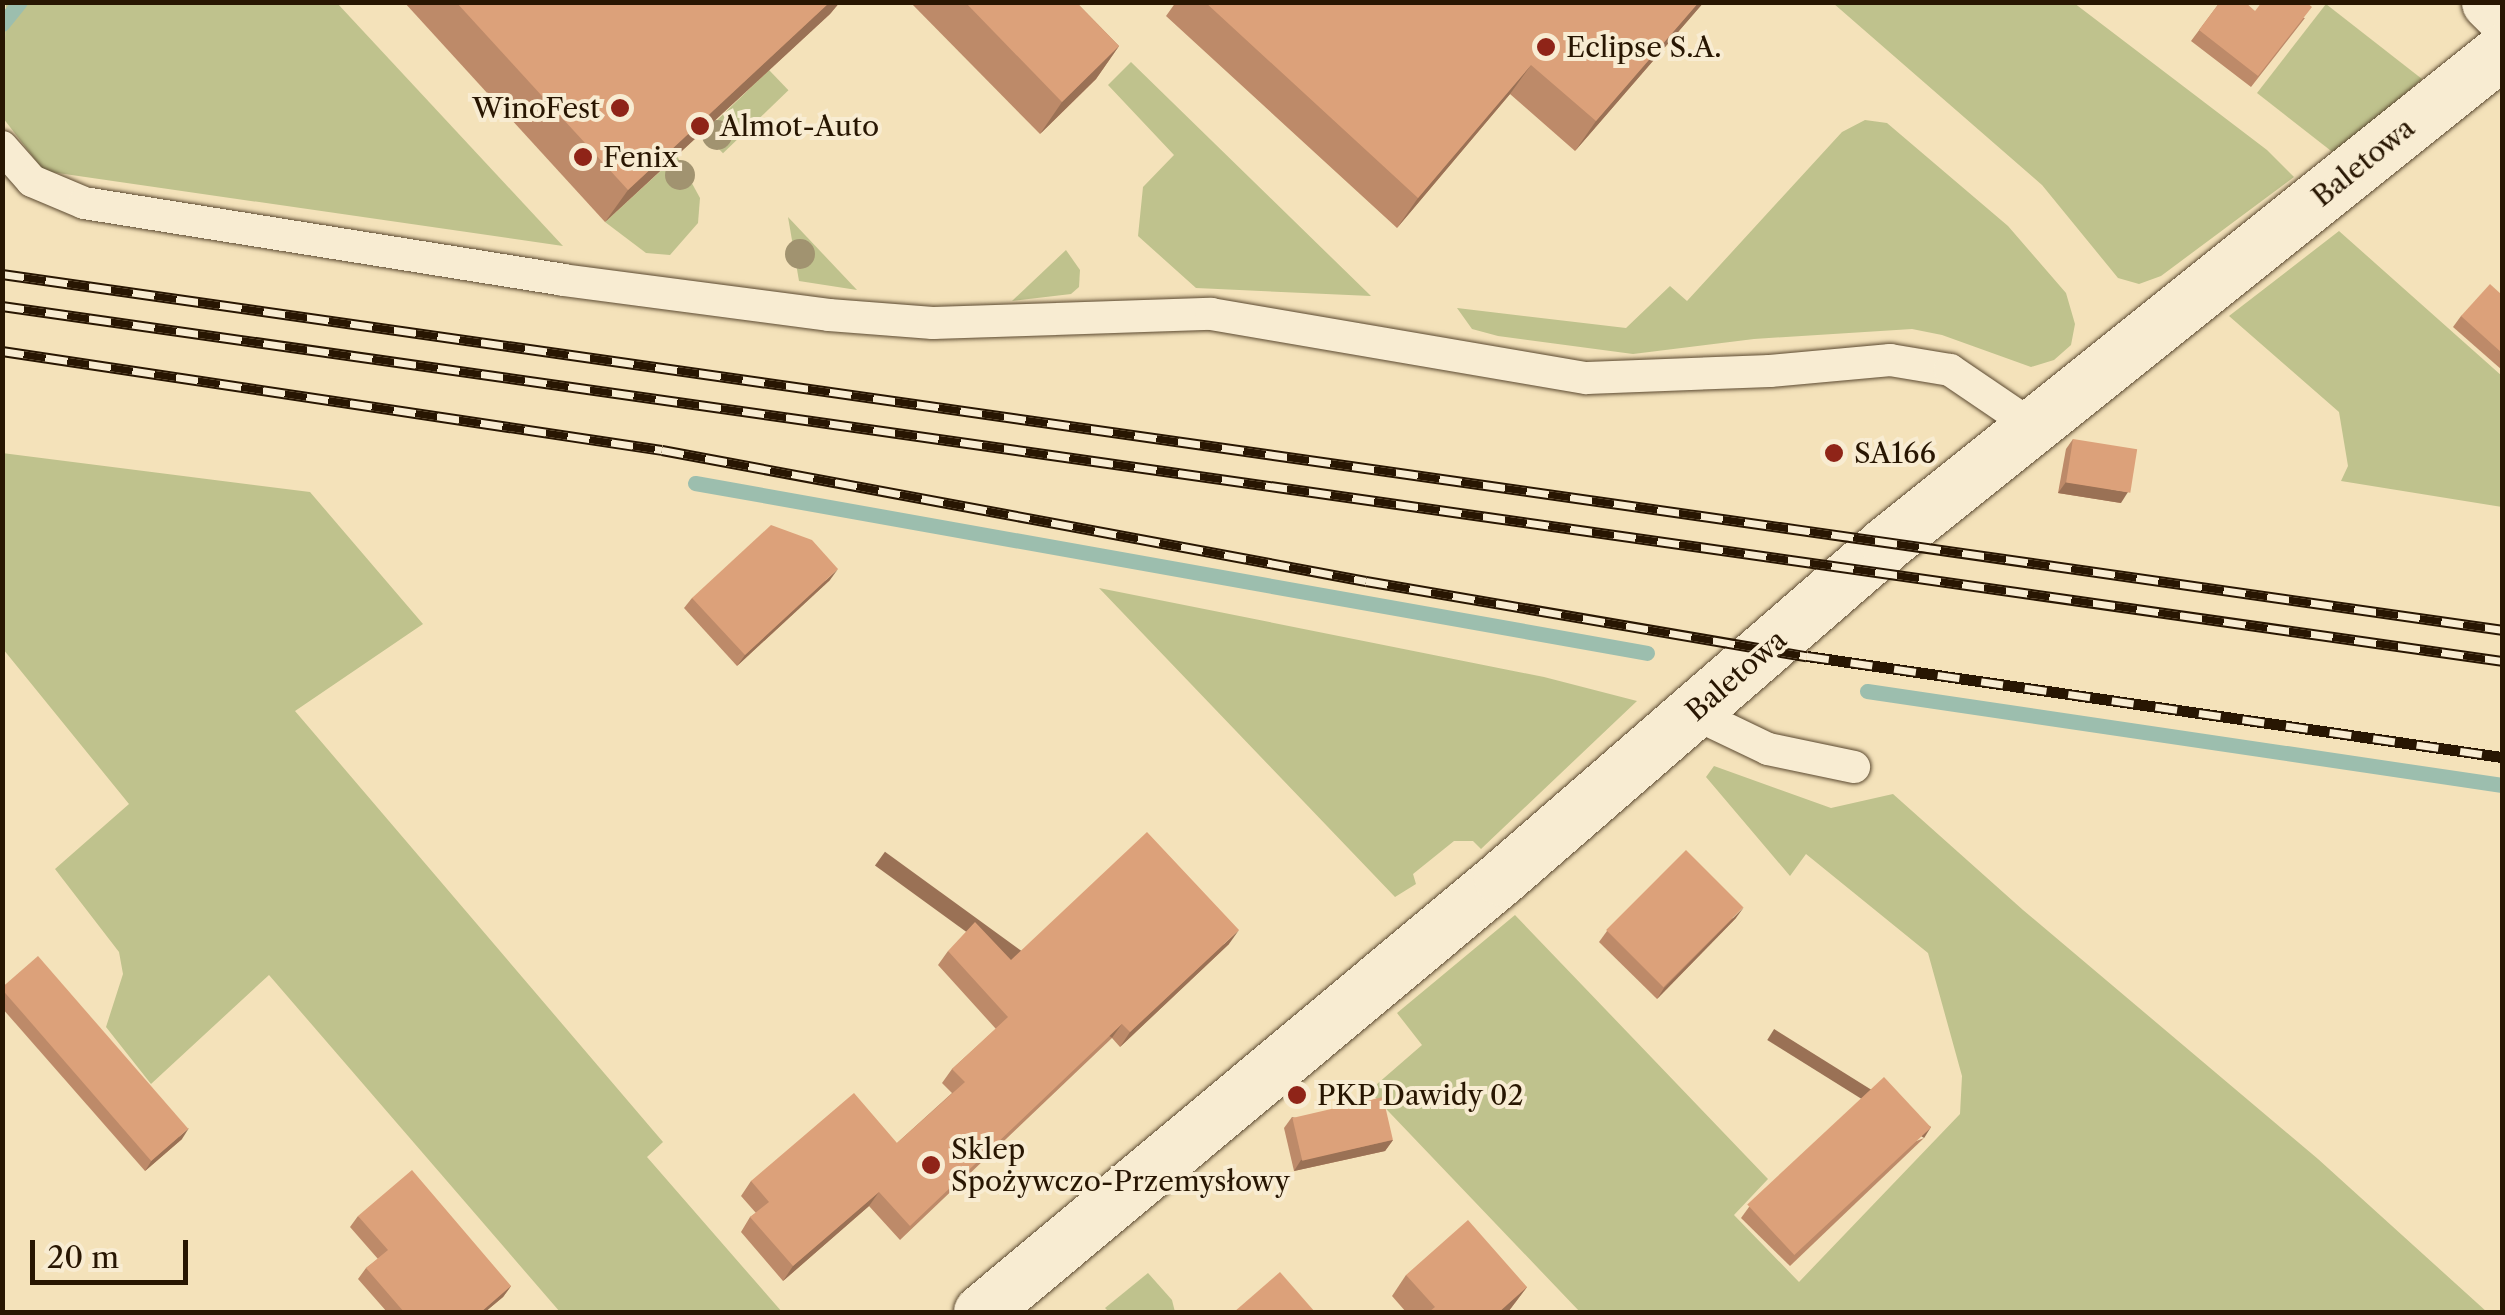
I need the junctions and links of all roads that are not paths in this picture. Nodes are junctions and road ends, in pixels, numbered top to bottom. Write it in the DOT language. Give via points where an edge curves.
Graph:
graph roads {
  1 [pos="2490,2"];
  2 [pos="2502,15"];
  3 [pos="2502,51"];
  4 [pos="2,147"];
  5 [pos="2034,426"];
  6 [pos="1693,714"];
  7 [pos="1854,767"];
  8 [pos="981,1312"];
  1 -- 2 [label="street"];
  3 -- 5 [label="street, Baletowa"];
  4 -- 5 [label="lane" via="32,181 84,202 563,280 933,323 1210,314 1587,378 1890,360 1950,370"];
  5 -- 6 [label="street, Baletowa" via="1855,570"];
  6 -- 7 [label="lane" via="1768,750"];
  6 -- 8 [label="street, Baletowa"];
}
